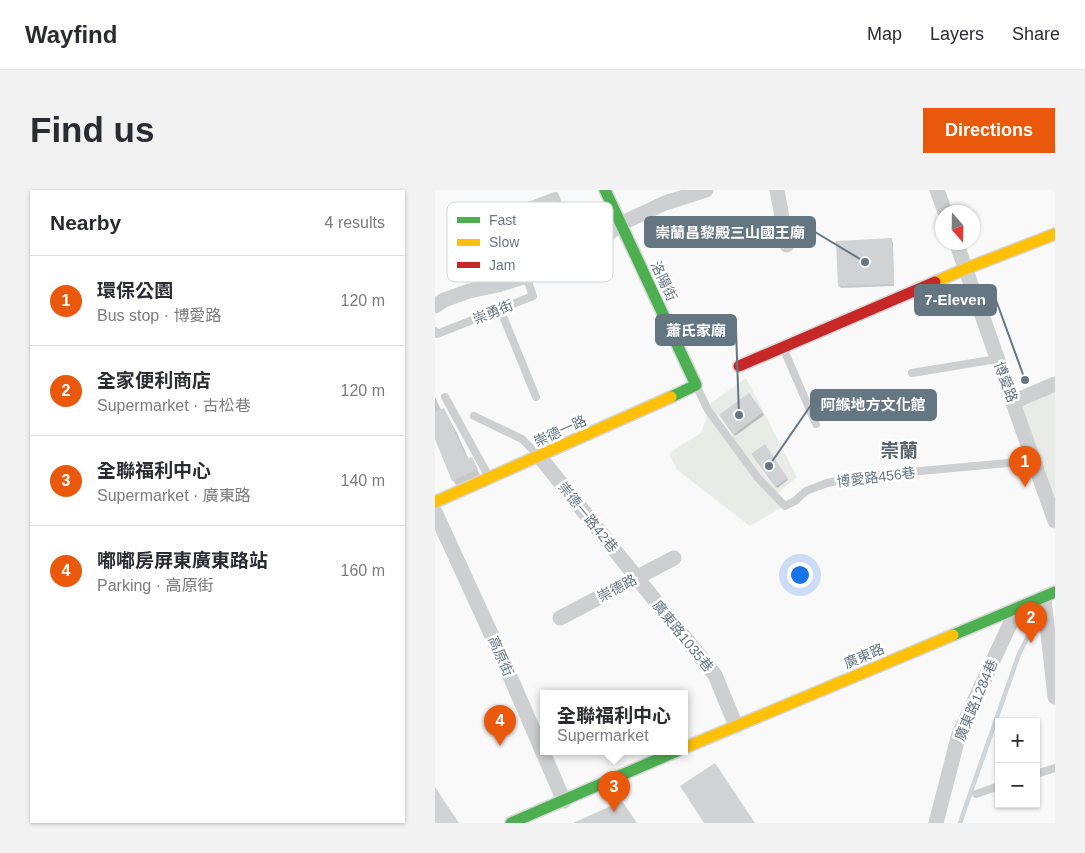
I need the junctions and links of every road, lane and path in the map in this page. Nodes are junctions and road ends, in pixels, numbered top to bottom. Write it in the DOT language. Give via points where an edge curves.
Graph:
graph roads {
  1 [pos="605,190"];
  2 [pos="706,190"];
  3 [pos="777,190"];
  4 [pos="937,190"];
  5 [pos="539,202"];
  6 [pos="557,202"];
  7 [pos="610,202"];
  8 [pos="942,205"];
  9 [pos="613,208"];
  10 [pos="620,224"];
  11 [pos="613,230"];
  12 [pos="1055,234"];
  13 [pos="787,245"];
  14 [pos="959,250"];
  15 [pos="965,269"];
  16 [pos="507,282"];
  17 [pos="528,282"];
  18 [pos="435,306"];
  19 [pos="500,309"];
  20 [pos="435,331"];
  21 [pos="783,348"];
  22 [pos="997,359"];
  23 [pos="739,366"];
  24 [pos="912,373"];
  25 [pos="1055,384"];
  26 [pos="696,385"];
  27 [pos="445,396"];
  28 [pos="536,397"];
  29 [pos="1013,402"];
  30 [pos="474,416"];
  31 [pos="816,424"];
  32 [pos="539,456"];
  33 [pos="1032,456"];
  34 [pos="490,478"];
  35 [pos="435,502"];
  36 [pos="435,512"];
  37 [pos="1055,521"];
  38 [pos="674,558"];
  39 [pos="636,577"];
  40 [pos="1049,595"];
  41 [pos="1017,609"];
  42 [pos="560,618"];
  43 [pos="1055,698"];
  44 [pos="736,726"];
  45 [pos="540,746"];
  46 [pos="688,746"];
  47 [pos="544,755"];
  48 [pos="668,755"];
  49 [pos="1055,768"];
  50 [pos="1040,773"];
  51 [pos="995,787"];
  52 [pos="976,794"];
  53 [pos="564,801"];
  54 [pos="515,822"];
  55 [pos="936,823"];
  1 -- 7 [label="street, 洛陽街"];
  2 -- 10 [label="street, 崇勇街" via="665,203"];
  3 -- 13 [label="street"];
  4 -- 8 [label="street"];
  5 -- 6 [label="lane" via="555,196"];
  9 -- 10 [label="street, 洛陽街"];
  10 -- 11 [label="street, 崇勇街"];
  10 -- 26 [label="street, 洛陽街"];
  12 -- 15 [label="street"];
  14 -- 15 [label="street, 博愛路"];
  15 -- 21 [label="street"];
  15 -- 22 [label="street, 博愛路"];
  16 -- 18 [label="street, 崇勇街" via="469,291"];
  17 -- 19 [label="lane, 崇勇街" via="533,296"];
  19 -- 20 [label="lane, 崇勇街" via="437,334"];
  19 -- 28 [label="lane"];
  21 -- 23 [label="street"];
  21 -- 31 [label="lane"];
  22 -- 24 [label="lane"];
  22 -- 29 [label="street, 博愛路"];
  25 -- 29 [label="street"];
  26 -- 32 [label="street, 崇德一路"];
  26 -- 33 [label="lane, 博愛路456巷" via="708,410 758,478 785,506 806,491 855,477 1008,463"];
  27 -- 34 [label="lane"];
  29 -- 33 [label="street, 博愛路"];
  30 -- 32 [label="lane" via="522,439"];
  32 -- 34 [label="street, 崇德一路"];
  32 -- 39 [label="street, 崇德一路42巷"];
  33 -- 37 [label="street, 博愛路"];
  34 -- 35 [label="street, 崇德一路"];
  36 -- 45 [label="street, 高原街"];
  38 -- 39 [label="street, 崇德路"];
  39 -- 42 [label="street, 崇德路"];
  39 -- 44 [label="street, 廣東路1035巷" via="715,675"];
  40 -- 41 [label="street, 廣東路"];
  40 -- 43 [label="street"];
  41 -- 44 [label="street, 廣東路"];
  41 -- 55 [label="street, 廣東路1284巷" via="959,734"];
  44 -- 46 [label="street, 廣東路"];
  47 -- 53 [label="street, 高原街"];
  48 -- 53 [label="street"];
  49 -- 50 [label="lane"];
  51 -- 52 [label="lane"];
  53 -- 54 [label="street"];
}
